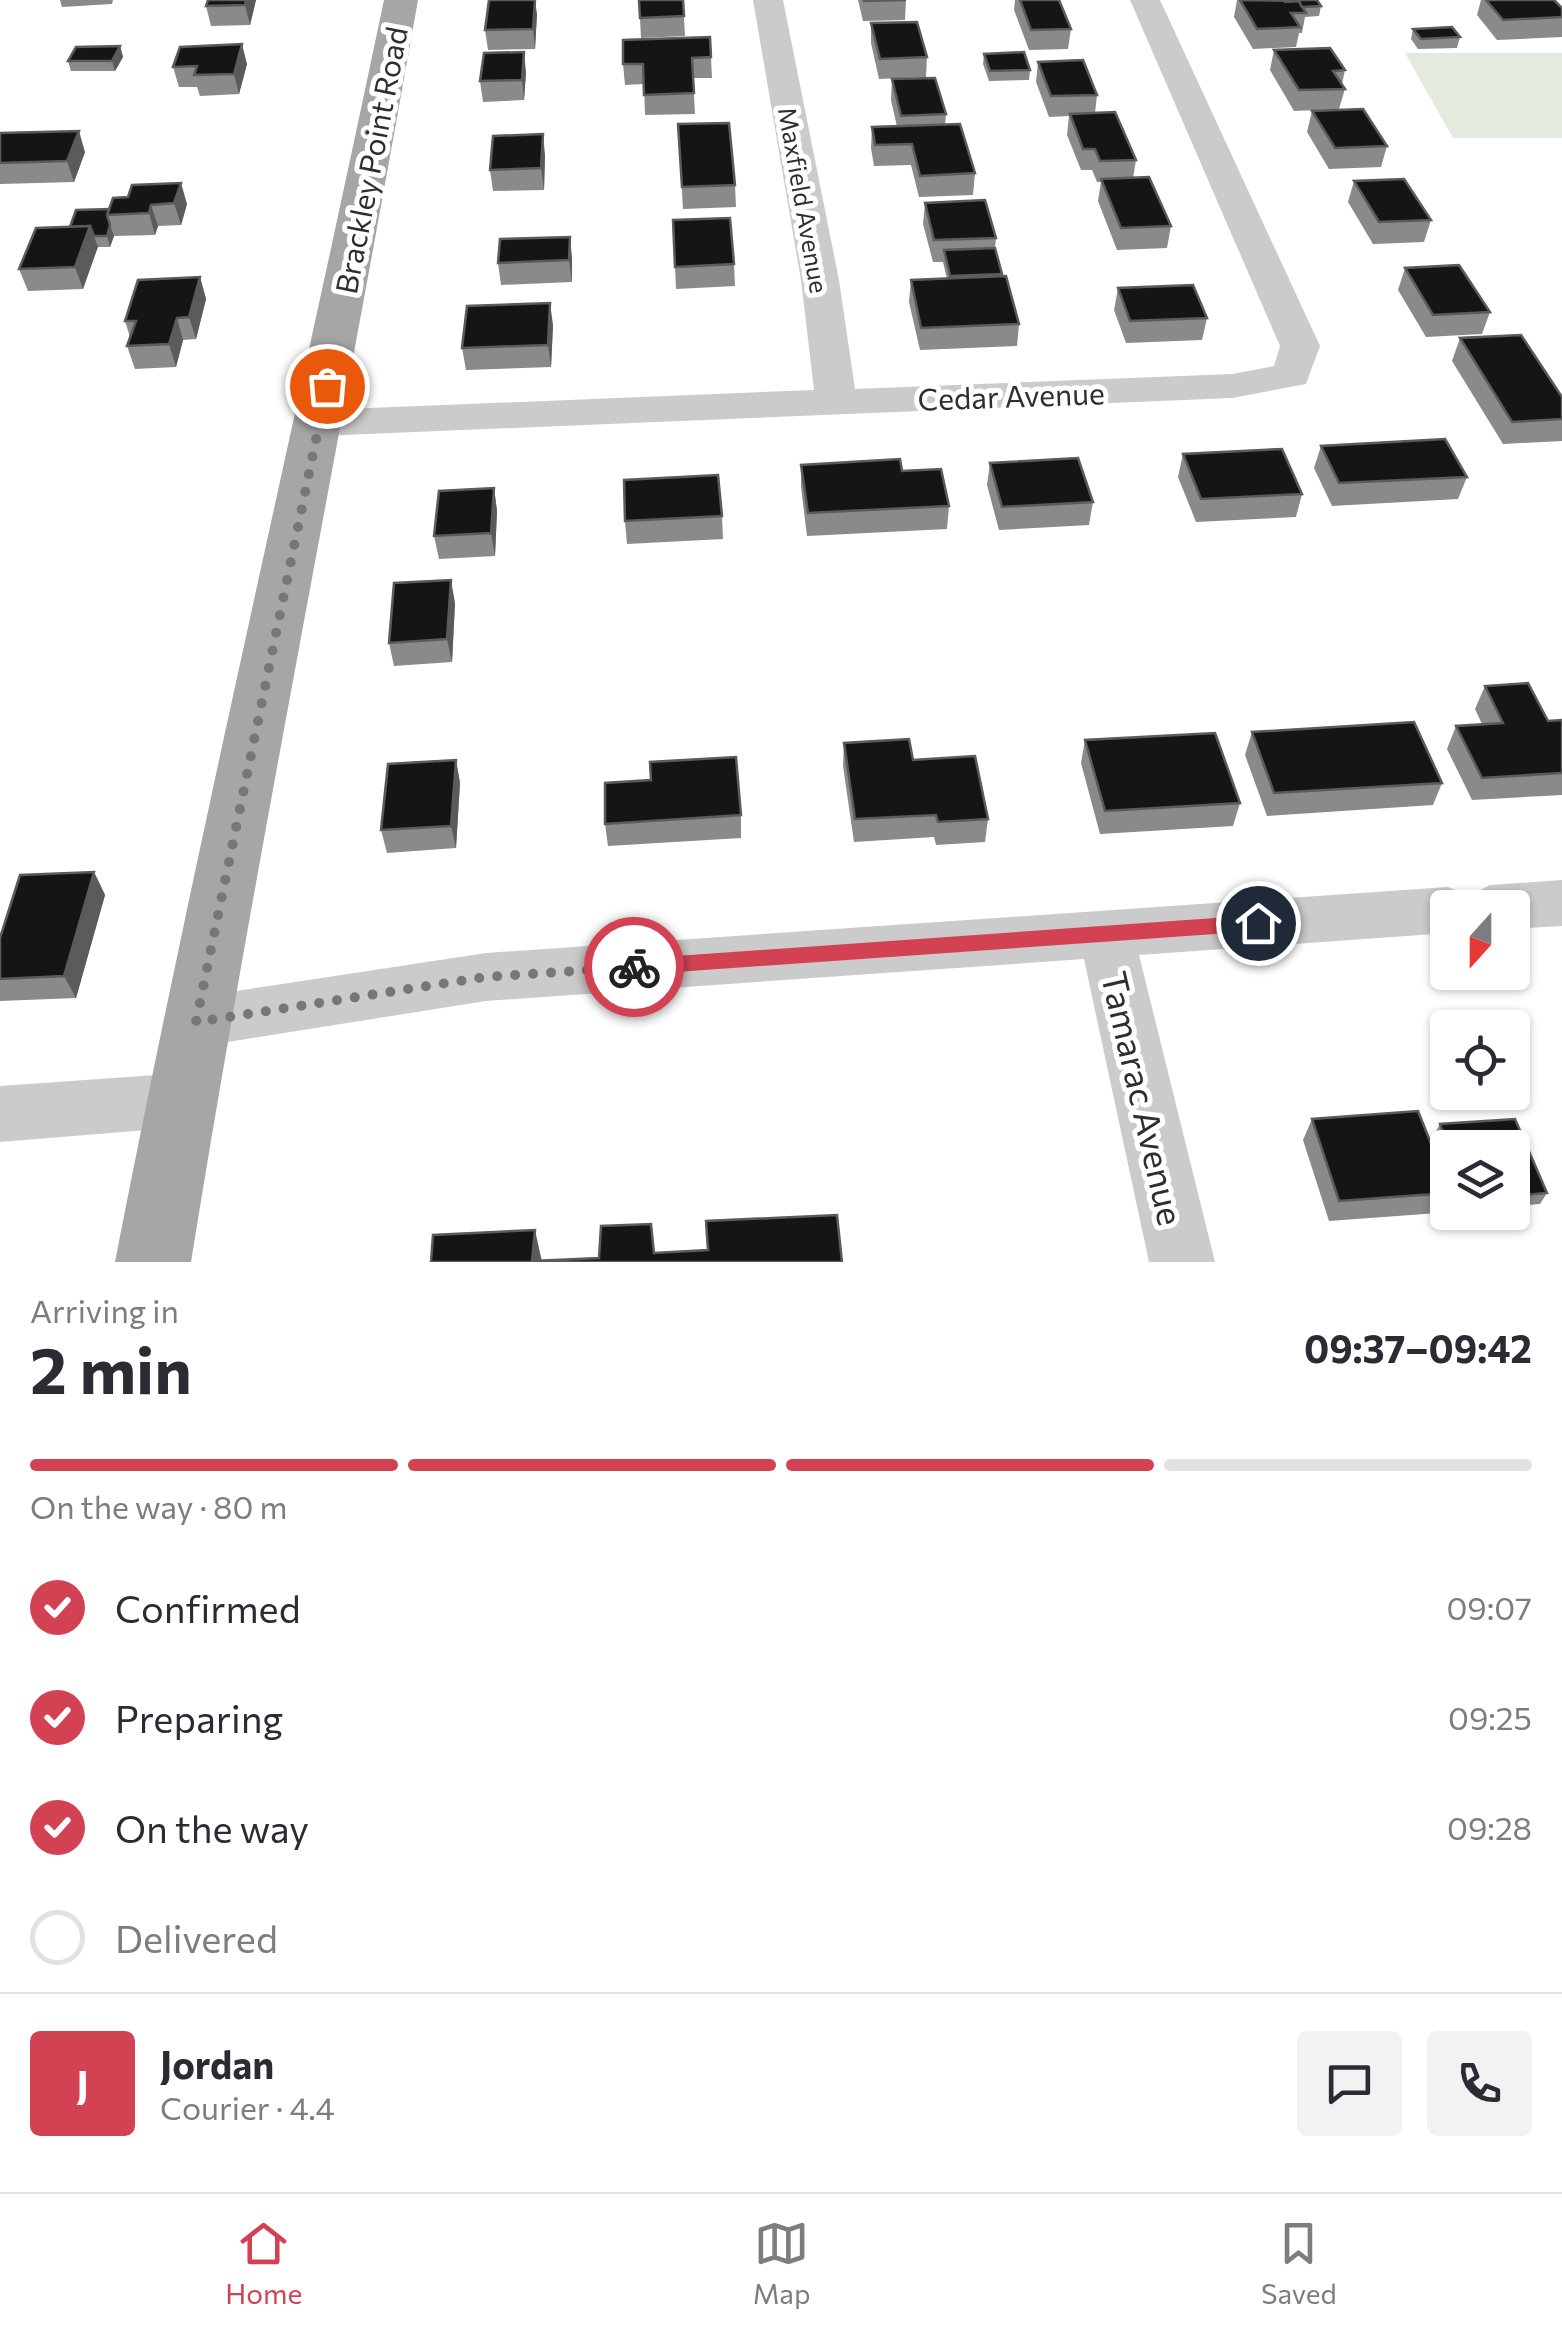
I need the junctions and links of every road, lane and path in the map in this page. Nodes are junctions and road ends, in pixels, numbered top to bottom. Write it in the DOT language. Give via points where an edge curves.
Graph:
graph roads {
  1 [pos="401,0"];
  2 [pos="768,0"];
  3 [pos="1146,0"];
  4 [pos="836,402"];
  5 [pos="320,423"];
  6 [pos="1562,903"];
  7 [pos="1530,905"];
  8 [pos="1430,911"];
  9 [pos="1106,933"];
  10 [pos="196,1022"];
  11 [pos="184,1100"];
  12 [pos="0,1114"];
  13 [pos="153,1262"];
  14 [pos="1182,1262"];
  1 -- 5 [label="main road, Brackley Point Road"];
  2 -- 4 [label="street, Maxfield Avenue"];
  3 -- 4 [label="street, Cedar Avenue" via="1300,346 1292,374 1232,386"];
  4 -- 5 [label="street, Cedar Avenue"];
  5 -- 10 [label="main road, Brackley Point Road"];
  6 -- 7 [label="street"];
  8 -- 9 [label="street"];
  9 -- 10 [label="street" via="486,977"];
  9 -- 14 [label="street, Tamarac Avenue"];
  10 -- 11 [label="main road, Brackley Point Road"];
  11 -- 12 [label="street"];
  11 -- 13 [label="main road, Brackley Point Road"];
}
